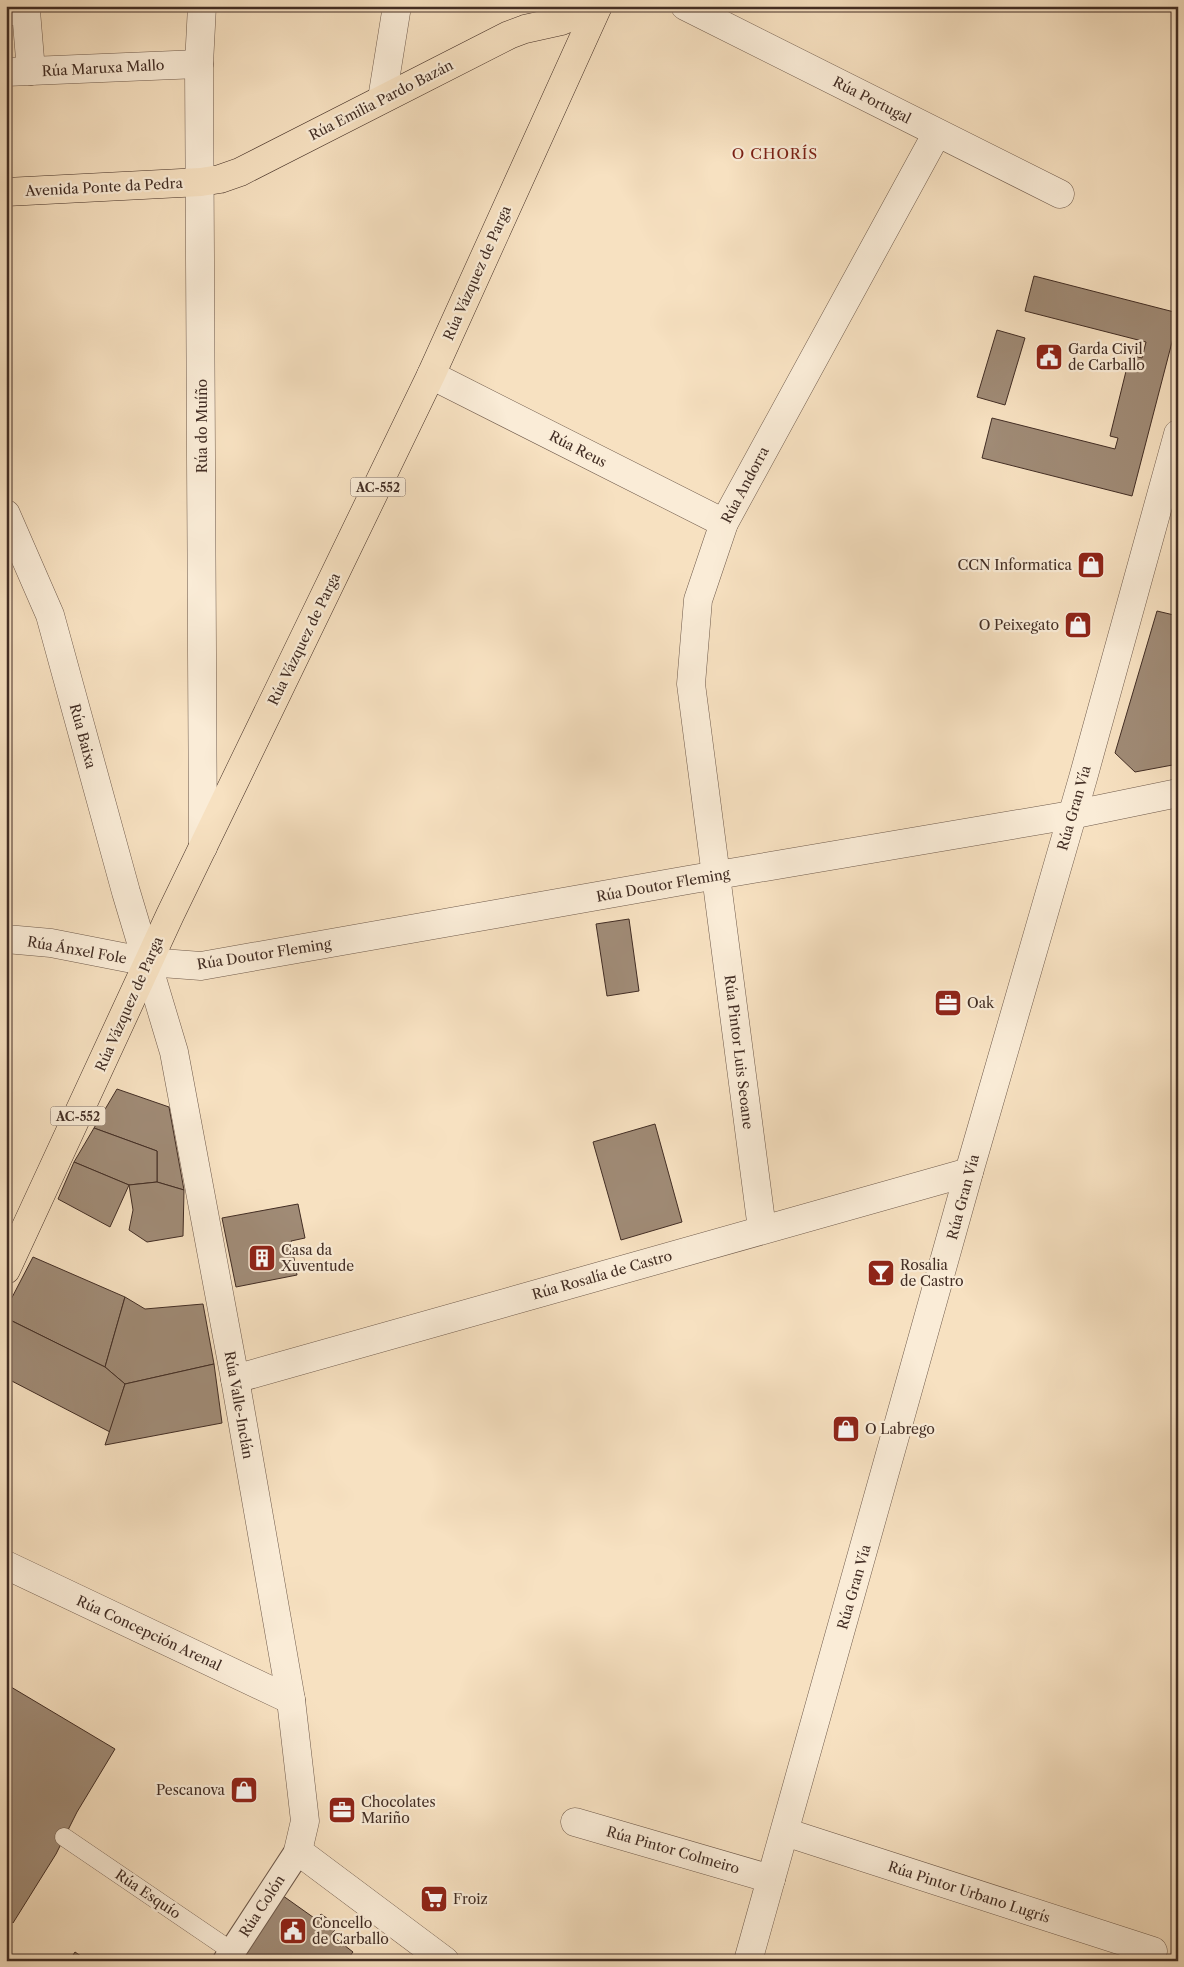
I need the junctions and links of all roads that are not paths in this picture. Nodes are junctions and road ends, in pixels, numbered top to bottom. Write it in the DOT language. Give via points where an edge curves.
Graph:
graph roads {
  1 [pos="202,6"];
  2 [pos="397,6"];
  3 [pos="597,6"];
  4 [pos="685,6"];
  5 [pos="6,11"];
  6 [pos="566,14"];
  7 [pos="576,56"];
  8 [pos="199,64"];
  9 [pos="19,72"];
  10 [pos="382,98"];
  11 [pos="937,133"];
  12 [pos="201,182"];
  13 [pos="6,192"];
  14 [pos="1060,194"];
  15 [pos="431,375"];
  16 [pos="1178,434"];
  17 [pos="6,514"];
  18 [pos="724,523"];
  19 [pos="1178,794"];
  20 [pos="1072,815"];
  21 [pos="204,846"];
  22 [pos="717,876"];
  23 [pos="6,939"];
  24 [pos="148,962"];
  25 [pos="969,1172"];
  26 [pos="762,1229"];
  27 [pos="6,1270"];
  28 [pos="235,1378"];
  29 [pos="6,1565"];
  30 [pos="291,1700"];
  31 [pos="575,1822"];
  32 [pos="785,1832"];
  33 [pos="64,1837"];
  34 [pos="298,1851"];
  35 [pos="772,1879"];
  36 [pos="1153,1951"];
  37 [pos="229,1956"];
  38 [pos="446,1961"];
  39 [pos="748,1961"];
  1 -- 8 [label="street, Rúa do Muíño"];
  2 -- 10 [label="street"];
  3 -- 6 [label="main road, Rúa Emilia Pardo Bazán"];
  3 -- 7 [label="main road, Rúa Vázquez de Parga / AC-552"];
  4 -- 11 [label="street, Rúa Portugal"];
  5 -- 9 [label="street" via="26,10"];
  6 -- 7 [label="main road"];
  6 -- 10 [label="main road, Rúa Emilia Pardo Bazán" via="509,35"];
  7 -- 15 [label="main road, Rúa Vázquez de Parga / AC-552"];
  8 -- 9 [label="street, Rúa Maruxa Mallo"];
  8 -- 12 [label="street, Rúa do Muíño"];
  10 -- 12 [label="main road, Rúa Emilia Pardo Bazán" via="240,172"];
  11 -- 14 [label="street, Rúa Portugal"];
  11 -- 18 [label="street, Rúa Andorra"];
  12 -- 13 [label="main road, Avenida Ponte da Pedra"];
  12 -- 21 [label="street, Rúa do Muíño"];
  15 -- 18 [label="street, Rúa Reus"];
  15 -- 21 [label="main road, Rúa Vázquez de Parga / AC-552"];
  16 -- 20 [label="street, Rúa Gran Vía"];
  17 -- 24 [label="street, Rúa Baixa" via="50,615"];
  18 -- 22 [label="street, Rúa Andorra" via="698,600 691,684"];
  19 -- 20 [label="street, Rúa Doutor Fleming"];
  20 -- 22 [label="street, Rúa Doutor Fleming"];
  20 -- 25 [label="street, Rúa Gran Vía"];
  21 -- 24 [label="main road, Rúa Vázquez de Parga / AC-552"];
  22 -- 24 [label="street, Rúa Doutor Fleming" via="201,966"];
  22 -- 26 [label="street, Rúa Pintor Luis Seoane"];
  23 -- 24 [label="street, Rúa Ánxel Fole" via="51,943"];
  24 -- 27 [label="main road, Rúa Vázquez de Parga / AC-552"];
  24 -- 28 [label="street, Rúa Valle-Inclán" via="174,1052"];
  25 -- 26 [label="street, Rúa Rosalía de Castro"];
  25 -- 32 [label="street, Rúa Gran Vía"];
  26 -- 28 [label="street, Rúa Rosalía de Castro"];
  28 -- 30 [label="street, Rúa Valle-Inclán"];
  29 -- 30 [label="street, Rúa Concepción Arenal"];
  30 -- 34 [label="street, Rúa Valle-Inclán" via="306,1821"];
  31 -- 35 [label="street, Rúa Pintor Colmeiro"];
  32 -- 35 [label="street, Rúa Gran Vía"];
  32 -- 36 [label="street, Rúa Pintor Urbano Lugrís"];
  33 -- 37 [label="lane, Rúa Esquío"];
  34 -- 37 [label="street, Rúa Colón"];
  34 -- 38 [label="street"];
  35 -- 39 [label="street, Rúa Gran Vía"];
}
